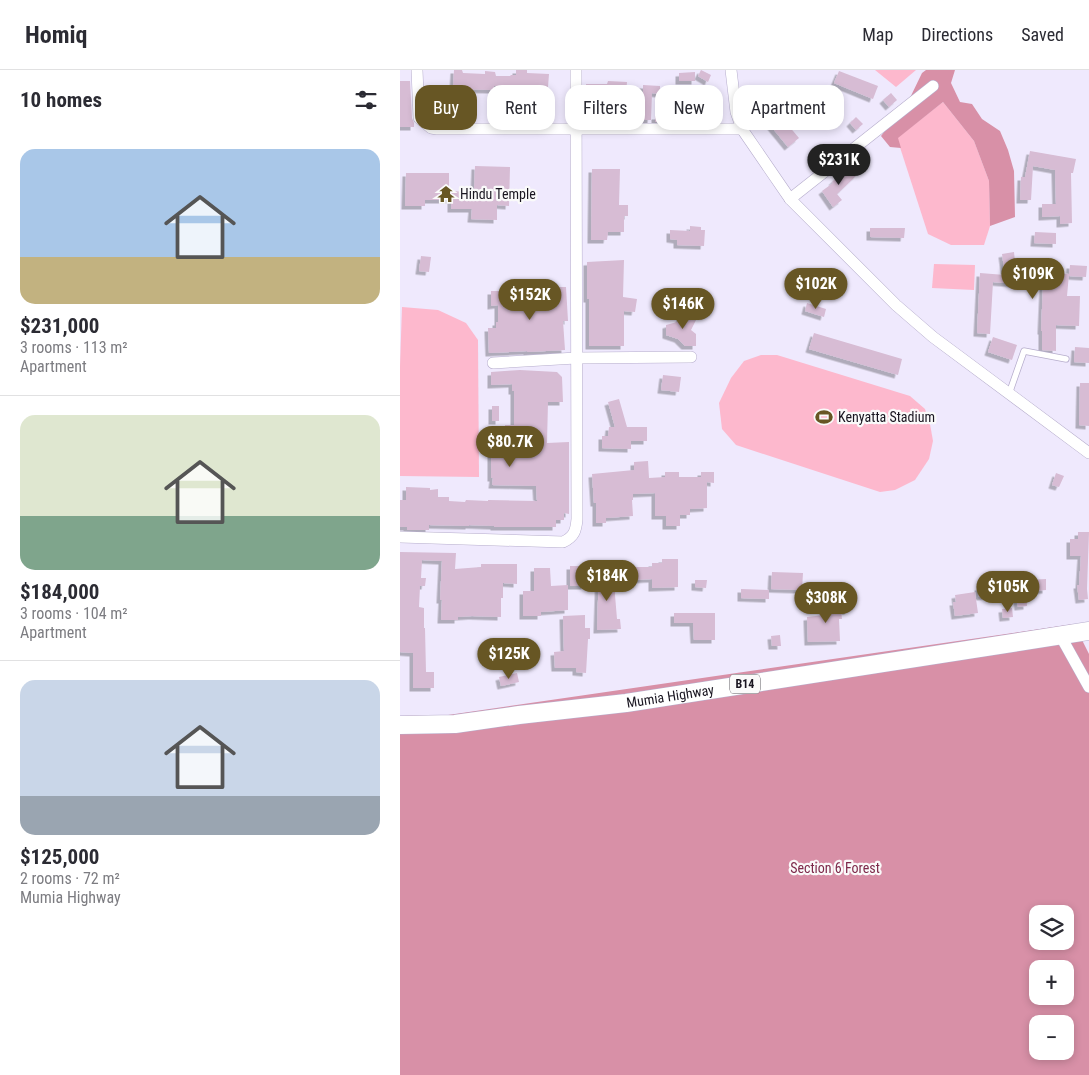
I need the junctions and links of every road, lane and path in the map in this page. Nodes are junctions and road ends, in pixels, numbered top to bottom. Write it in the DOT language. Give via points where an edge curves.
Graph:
graph roads {
  1 [pos="417,70"];
  2 [pos="576,70"];
  3 [pos="731,70"];
  4 [pos="576,85"];
  5 [pos="933,86"];
  6 [pos="733,87"];
  7 [pos="565,128"];
  8 [pos="645,128"];
  9 [pos="733,128"];
  10 [pos="576,130"];
  11 [pos="743,130"];
  12 [pos="790,199"];
  13 [pos="691,357"];
  14 [pos="576,358"];
  15 [pos="1066,359"];
  16 [pos="493,363"];
  17 [pos="1009,394"];
  18 [pos="1089,453"];
  19 [pos="400,537"];
  20 [pos="1089,631"];
  21 [pos="1060,635"];
  22 [pos="1089,687"];
  23 [pos="400,725"];
  1 -- 7 [label="street" via="419,118 431,128"];
  2 -- 4 [label="street"];
  3 -- 6 [label="street"];
  5 -- 12 [label="street"];
  8 -- 9 [label="street"];
  10 -- 14 [label="street"];
  11 -- 12 [label="street"];
  12 -- 17 [label="street" via="896,305"];
  13 -- 14 [label="street"];
  14 -- 16 [label="street"];
  14 -- 19 [label="street" via="574,535 564,542"];
  15 -- 17 [label="lane" via="1024,351"];
  17 -- 18 [label="street"];
  20 -- 21 [label="highway, Mumia Highway / B14"];
  21 -- 22 [label="street"];
  21 -- 23 [label="highway, Mumia Highway / B14" via="626,703 454,724"];
}
